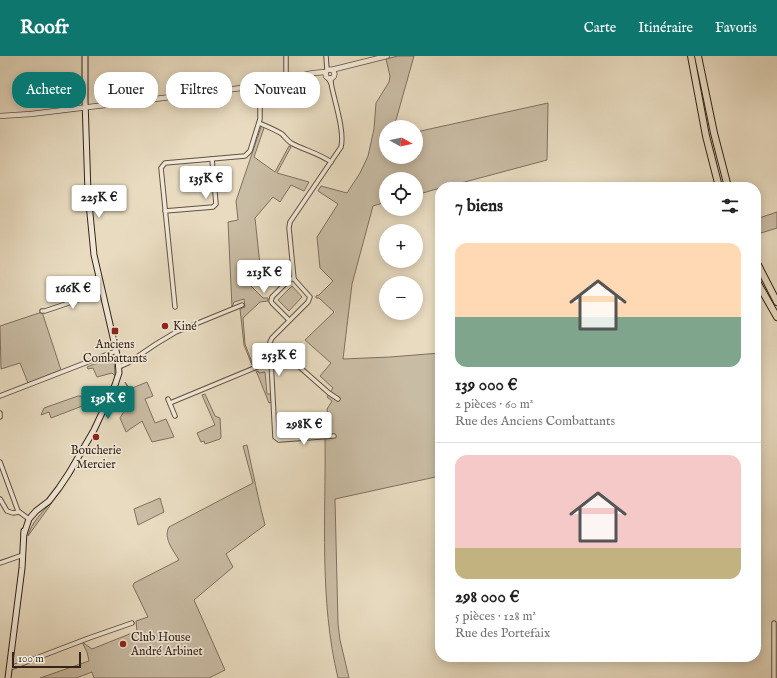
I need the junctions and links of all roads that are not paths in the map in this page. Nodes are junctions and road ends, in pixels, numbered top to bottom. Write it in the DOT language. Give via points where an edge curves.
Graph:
graph roads {
  1 [pos="85,56"];
  2 [pos="286,56"];
  3 [pos="326,56"];
  4 [pos="387,56"];
  5 [pos="692,56"];
  6 [pos="698,56"];
  7 [pos="85,72"];
  8 [pos="286,72"];
  9 [pos="320,74"];
  10 [pos="329,75"];
  11 [pos="240,88"];
  12 [pos="86,107"];
  13 [pos="77,108"];
  14 [pos="85,108"];
  15 [pos="261,108"];
  16 [pos="0,116"];
  17 [pos="260,123"];
  18 [pos="212,159"];
  19 [pos="331,162"];
  20 [pos="718,182"];
  21 [pos="727,182"];
  22 [pos="165,211"];
  23 [pos="761,270"];
  24 [pos="294,280"];
  25 [pos="761,289"];
  26 [pos="102,292"];
  27 [pos="777,302"];
  28 [pos="242,305"];
  29 [pos="175,307"];
  30 [pos="42,311"];
  31 [pos="777,317"];
  32 [pos="289,320"];
  33 [pos="116,351"];
  34 [pos="271,362"];
  35 [pos="119,366"];
  36 [pos="0,396"];
  37 [pos="168,399"];
  38 [pos="338,399"];
  39 [pos="170,403"];
  40 [pos="0,413"];
  41 [pos="175,416"];
  42 [pos="0,417"];
  43 [pos="334,436"];
  44 [pos="0,462"];
  45 [pos="0,499"];
  46 [pos="19,512"];
  47 [pos="28,519"];
  48 [pos="23,555"];
  49 [pos="0,562"];
  50 [pos="132,623"];
  51 [pos="774,624"];
  52 [pos="10,666"];
  53 [pos="8,678"];
  54 [pos="774,678"];
  1 -- 7 [label="main road"];
  2 -- 8 [label="street"];
  3 -- 10 [label="street"];
  4 -- 10 [label="street" via="340,67"];
  5 -- 20 [label="highway" via="706,136"];
  6 -- 21 [label="highway"];
  9 -- 10 [label="street"];
  10 -- 19 [label="street" via="343,140"];
  11 -- 12 [label="street"];
  13 -- 16 [label="street"];
  14 -- 26 [label="main road" via="91,228"];
  15 -- 17 [label="street"];
  17 -- 18 [label="street" via="250,151 245,156"];
  17 -- 19 [label="street" via="281,134 286,140"];
  18 -- 22 [label="street" via="165,163 161,168"];
  18 -- 22 [label="street" via="216,204 213,207"];
  19 -- 24 [label="street" via="289,225"];
  22 -- 29 [label="street"];
  23 -- 27 [label="highway"];
  24 -- 32 [label="street" via="310,297"];
  24 -- 32 [label="street" via="290,280 271,299"];
  25 -- 31 [label="highway"];
  26 -- 30 [label="street"];
  26 -- 33 [label="main road"];
  28 -- 35 [label="street" via="176,332 128,363"];
  32 -- 34 [label="street" via="270,342"];
  33 -- 35 [label="main road"];
  33 -- 36 [label="street"];
  34 -- 38 [label="street" via="295,363"];
  34 -- 39 [label="street"];
  34 -- 43 [label="street" via="277,439"];
  35 -- 47 [label="main road" via="115,385 94,430 69,473 52,496 37,506"];
  37 -- 39 [label="street"];
  39 -- 41 [label="street"];
  40 -- 42 [label="street"];
  44 -- 46 [label="street"];
  45 -- 46 [label="street" via="7,511"];
  46 -- 47 [label="street"];
  47 -- 48 [label="main road" via="24,524"];
  48 -- 49 [label="street"];
  48 -- 52 [label="main road"];
  50 -- 52 [label="street"];
  51 -- 54 [label="street"];
  52 -- 53 [label="main road"];
}
